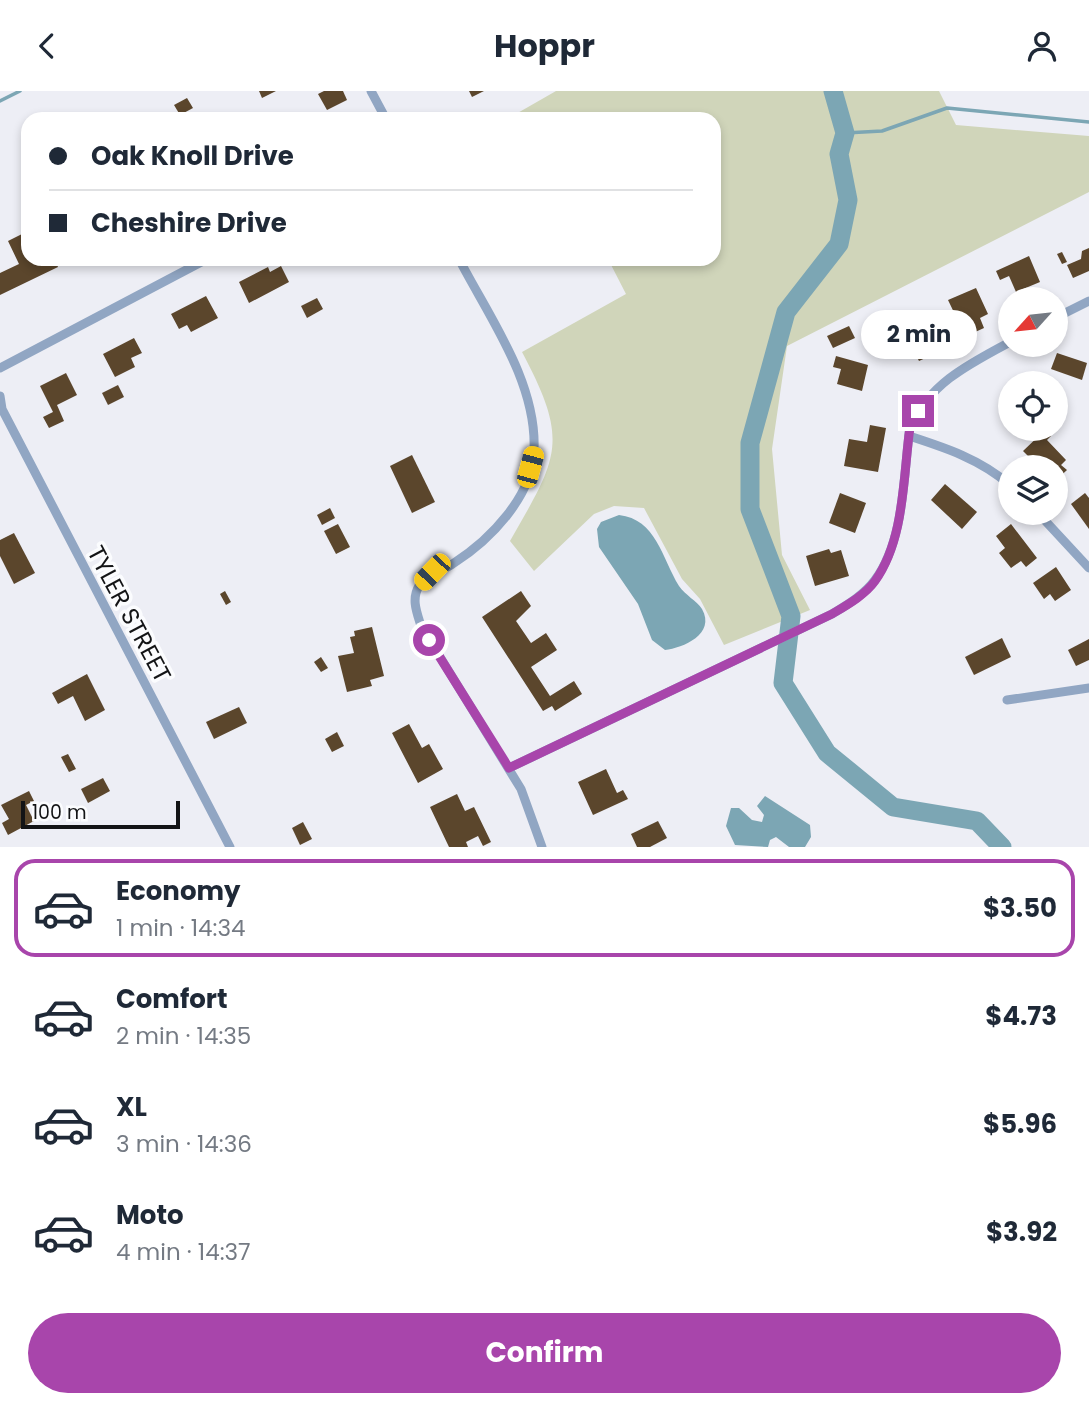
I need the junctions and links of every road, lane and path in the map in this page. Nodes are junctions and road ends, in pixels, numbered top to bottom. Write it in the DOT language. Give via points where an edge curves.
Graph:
graph roads {
  1 [pos="371,91"];
  2 [pos="382,112"];
  3 [pos="194,266"];
  4 [pos="463,266"];
  5 [pos="1089,301"];
  6 [pos="1068,312"];
  7 [pos="998,348"];
  8 [pos="0,368"];
  9 [pos="0,396"];
  10 [pos="909,436"];
  11 [pos="998,475"];
  12 [pos="1049,525"];
  13 [pos="1089,568"];
  14 [pos="1089,688"];
  15 [pos="1007,700"];
  16 [pos="509,768"];
  17 [pos="230,847"];
  18 [pos="542,847"];
  1 -- 2 [label="street"];
  3 -- 8 [label="street"];
  4 -- 16 [label="street" via="517,371 529,404 534,451 526,483 498,525 468,554 448,568 432,572 419,586 415,608 421,626"];
  5 -- 6 [label="street"];
  7 -- 10 [label="street" via="936,387 918,411"];
  9 -- 17 [label="street, TYLER STREET" via="2,409 40,485"];
  10 -- 11 [label="street" via="966,456"];
  10 -- 16 [label="street" via="897,521 882,568 874,582 850,603"];
  12 -- 13 [label="street"];
  14 -- 15 [label="street"];
  16 -- 18 [label="street" via="533,815"];
}
